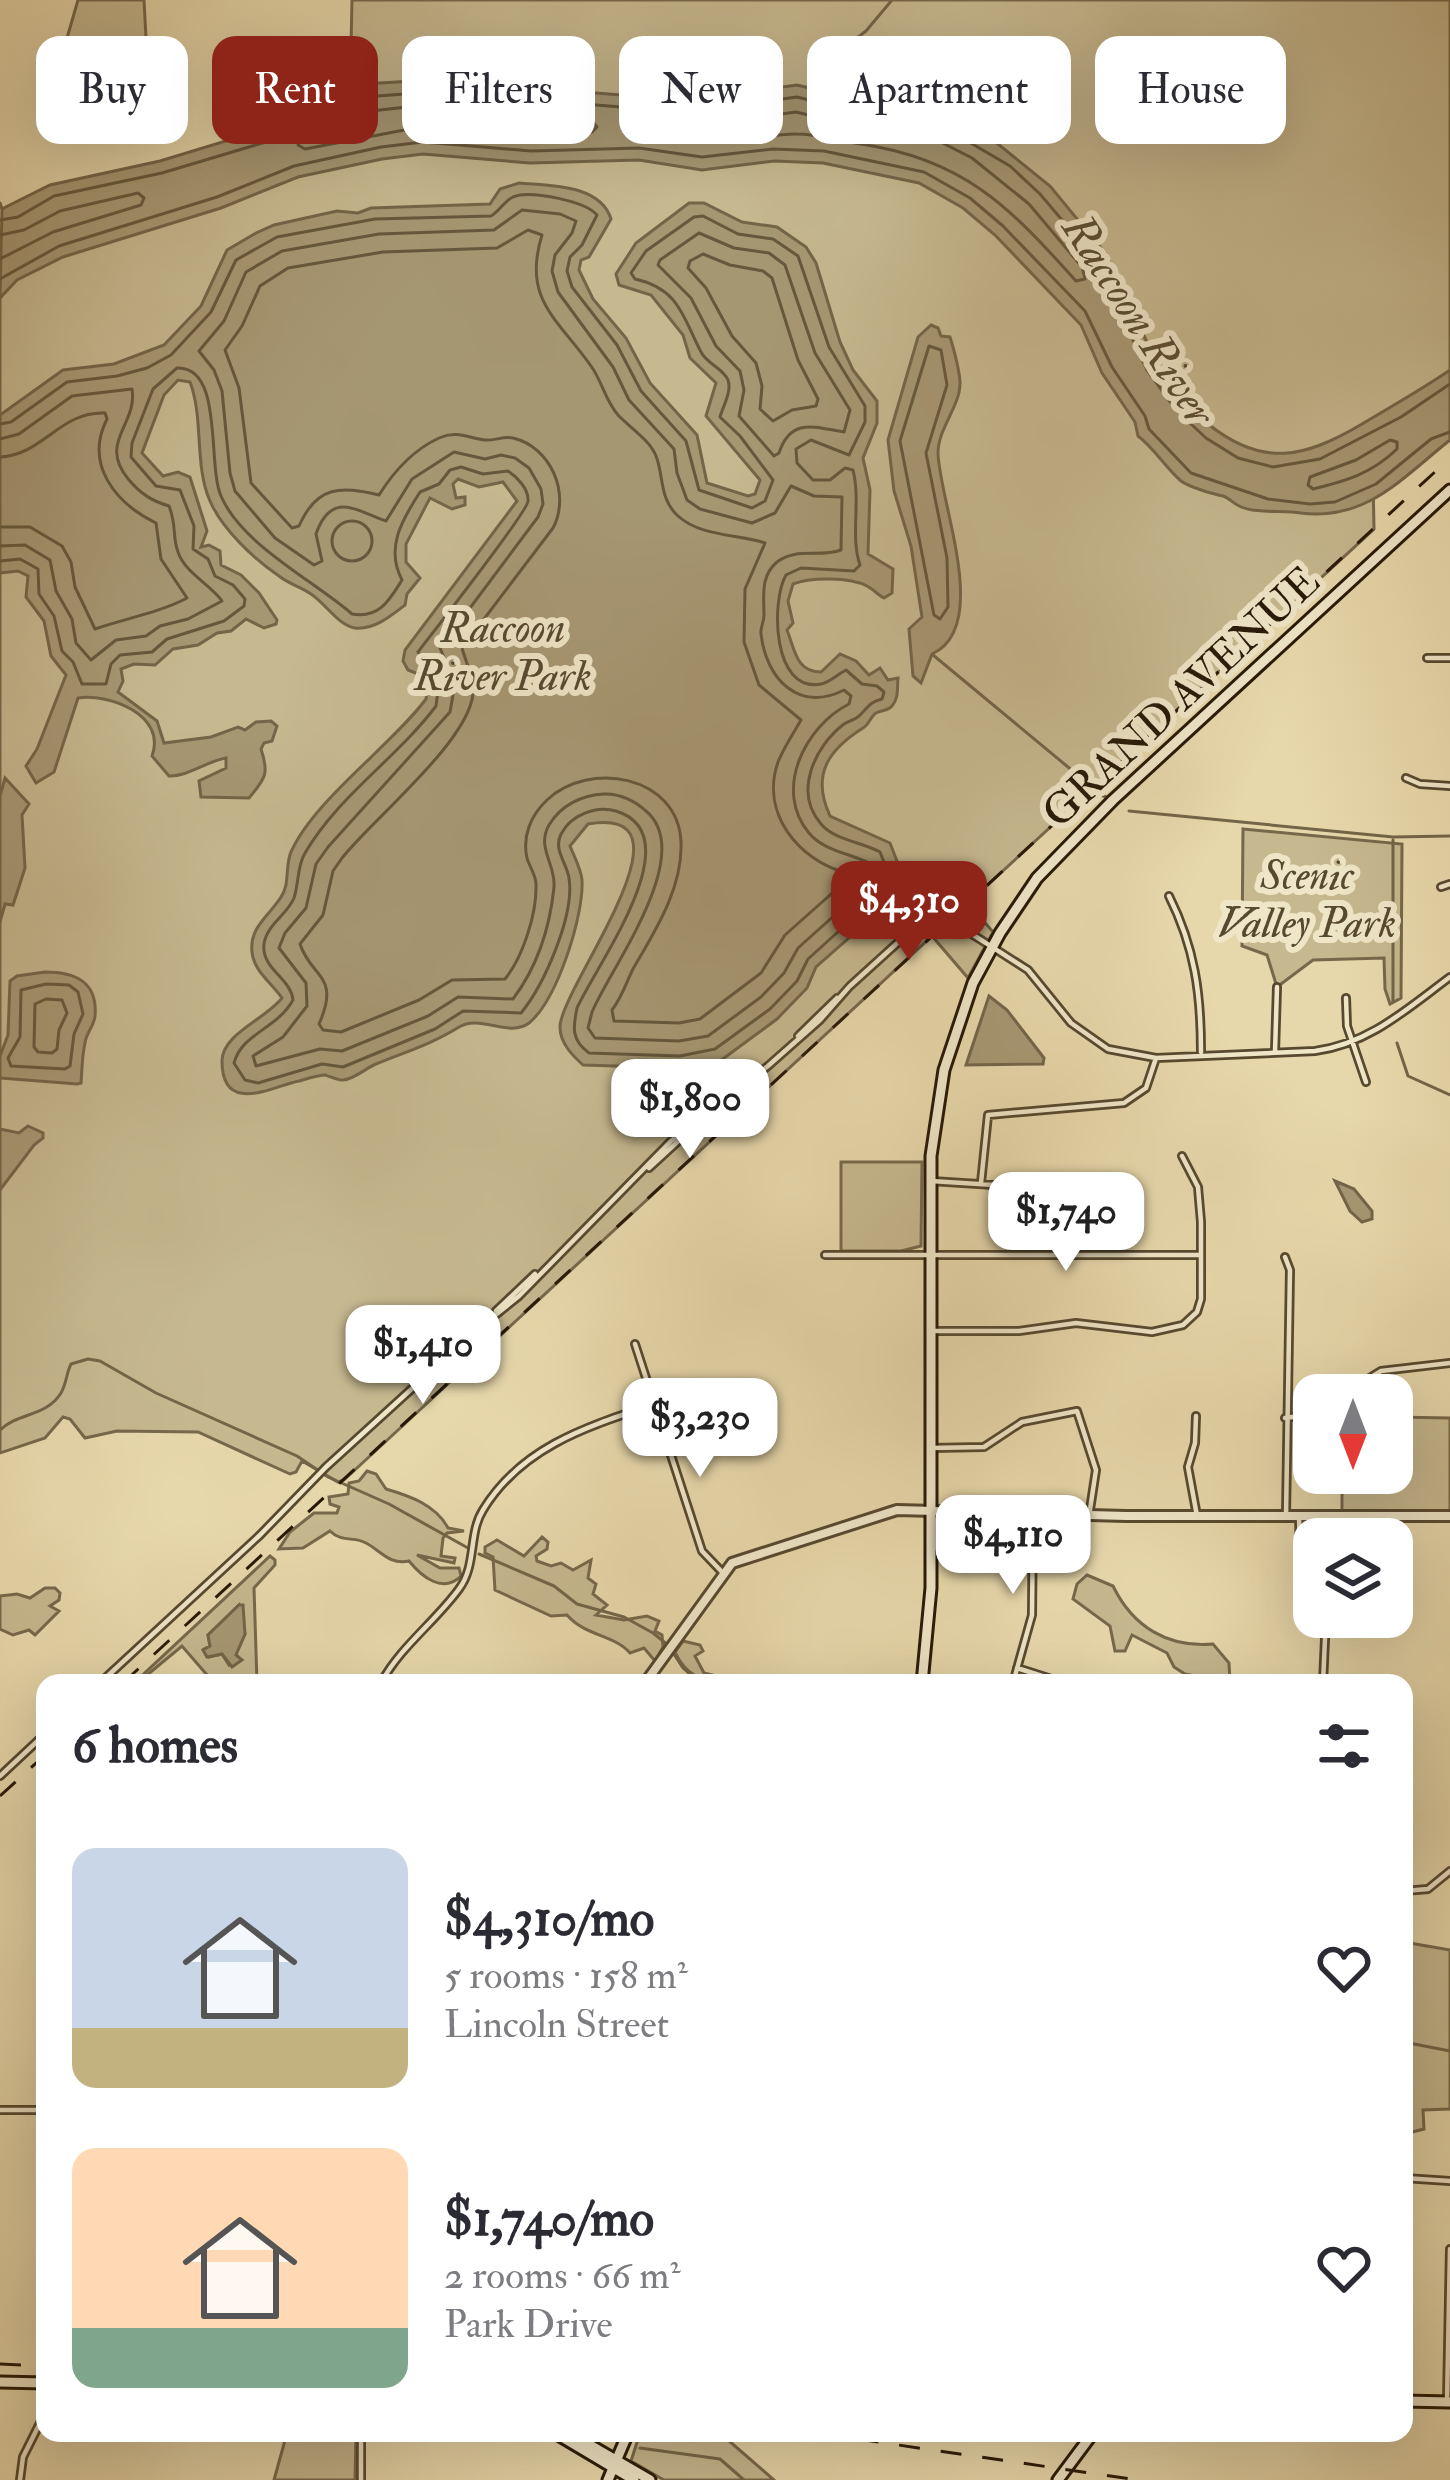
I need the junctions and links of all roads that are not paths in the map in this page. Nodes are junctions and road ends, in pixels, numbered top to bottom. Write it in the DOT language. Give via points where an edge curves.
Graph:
graph roads {
  1 [pos="1450,490"];
  2 [pos="1427,658"];
  3 [pos="1450,658"];
  4 [pos="1406,778"];
  5 [pos="1450,786"];
  6 [pos="1450,884"];
  7 [pos="1441,886"];
  8 [pos="1169,896"];
  9 [pos="993,946"];
  10 [pos="1450,977"];
  11 [pos="1277,987"];
  12 [pos="1346,998"];
  13 [pos="1354,1042"];
  14 [pos="1275,1052"];
  15 [pos="1201,1054"];
  16 [pos="1156,1058"];
  17 [pos="1366,1082"];
  18 [pos="1182,1156"];
  19 [pos="1104,1179"];
  20 [pos="931,1181"];
  21 [pos="981,1183"];
  22 [pos="931,1254"];
  23 [pos="825,1255"];
  24 [pos="1201,1256"];
  25 [pos="1285,1257"];
  26 [pos="931,1331"];
  27 [pos="635,1344"];
  28 [pos="1450,1363"];
  29 [pos="1377,1374"];
  30 [pos="655,1404"];
  31 [pos="1196,1416"];
  32 [pos="1293,1417"];
  33 [pos="1286,1418"];
  34 [pos="931,1448"];
  35 [pos="931,1509"];
  36 [pos="1033,1514"];
  37 [pos="1089,1516"];
  38 [pos="1197,1516"];
  39 [pos="1286,1516"];
  40 [pos="1299,1516"];
  41 [pos="1450,1516"];
  42 [pos="722,1572"];
  43 [pos="1325,1638"];
  44 [pos="1017,1668"];
  45 [pos="110,1674"];
  46 [pos="387,1674"];
  47 [pos="651,1674"];
  48 [pos="923,1674"];
  49 [pos="1015,1674"];
  50 [pos="1036,1674"];
  51 [pos="1323,1674"];
  52 [pos="36,1742"];
  53 [pos="0,1776"];
  54 [pos="1450,1871"];
  55 [pos="1413,1890"];
  56 [pos="0,2110"];
  57 [pos="36,2110"];
  58 [pos="1413,2178"];
  59 [pos="1450,2180"];
  60 [pos="1450,2249"];
  61 [pos="0,2382"];
  62 [pos="36,2383"];
  63 [pos="1413,2402"];
  64 [pos="1449,2402"];
  65 [pos="36,2431"];
  66 [pos="361,2442"];
  67 [pos="572,2442"];
  68 [pos="582,2442"];
  69 [pos="624,2442"];
  70 [pos="1086,2442"];
  71 [pos="615,2464"];
  72 [pos="20,2480"];
  73 [pos="361,2480"];
  74 [pos="608,2480"];
  75 [pos="634,2480"];
  76 [pos="650,2480"];
  77 [pos="1058,2480"];
  1 -- 9 [label="main road, GRAND AVENUE" via="1113,800 1036,878"];
  2 -- 3 [label="street"];
  4 -- 5 [label="street"];
  6 -- 7 [label="street"];
  8 -- 15 [label="street" via="1194,956"];
  9 -- 16 [label="street" via="1028,970 1090,1040"];
  9 -- 20 [label="main road, GRAND AVENUE" via="944,1070"];
  9 -- 45 [label="street" via="937,907 820,1021 670,1141 519,1296"];
  10 -- 13 [label="street"];
  11 -- 14 [label="street"];
  12 -- 13 [label="street"];
  13 -- 14 [label="street"];
  13 -- 17 [label="street"];
  14 -- 15 [label="street"];
  15 -- 16 [label="street"];
  16 -- 21 [label="street" via="1146,1088 1124,1103 988,1115"];
  18 -- 24 [label="street" via="1200,1196"];
  19 -- 21 [label="street"];
  20 -- 21 [label="street"];
  20 -- 22 [label="main road, GRAND AVENUE"];
  22 -- 23 [label="street"];
  22 -- 24 [label="street"];
  22 -- 26 [label="main road, GRAND AVENUE"];
  24 -- 26 [label="street" via="1197,1312 1163,1331 1076,1323"];
  25 -- 33 [label="street"];
  26 -- 34 [label="main road, GRAND AVENUE"];
  27 -- 30 [label="street"];
  28 -- 29 [label="street"];
  30 -- 42 [label="street" via="702,1551"];
  30 -- 46 [label="street" via="566,1434 499,1490 478,1521 466,1578"];
  31 -- 38 [label="street" via="1187,1467"];
  32 -- 33 [label="street"];
  33 -- 39 [label="street"];
  34 -- 35 [label="main road, GRAND AVENUE"];
  34 -- 37 [label="street" via="984,1447 1022,1422 1077,1411 1096,1470"];
  35 -- 36 [label="street"];
  35 -- 42 [label="street" via="882,1514 740,1559"];
  35 -- 48 [label="main road, GRAND AVENUE"];
  36 -- 37 [label="street"];
  36 -- 44 [label="street" via="1032,1615"];
  37 -- 38 [label="street"];
  38 -- 39 [label="street"];
  39 -- 40 [label="street"];
  40 -- 41 [label="street"];
  42 -- 47 [label="street"];
  43 -- 51 [label="street"];
  44 -- 49 [label="street"];
  44 -- 50 [label="street"];
  52 -- 53 [label="street"];
  54 -- 55 [label="street"];
  56 -- 57 [label="street"];
  58 -- 59 [label="street"];
  60 -- 64 [label="street"];
  61 -- 62 [label="main road"];
  63 -- 64 [label="main road"];
  65 -- 72 [label="street"];
  66 -- 73 [label="street"];
  67 -- 71 [label="main road"];
  68 -- 71 [label="main road"];
  69 -- 71 [label="main road"];
  70 -- 77 [label="main road"];
  71 -- 74 [label="main road"];
  71 -- 75 [label="main road"];
  71 -- 76 [label="main road"];
}
